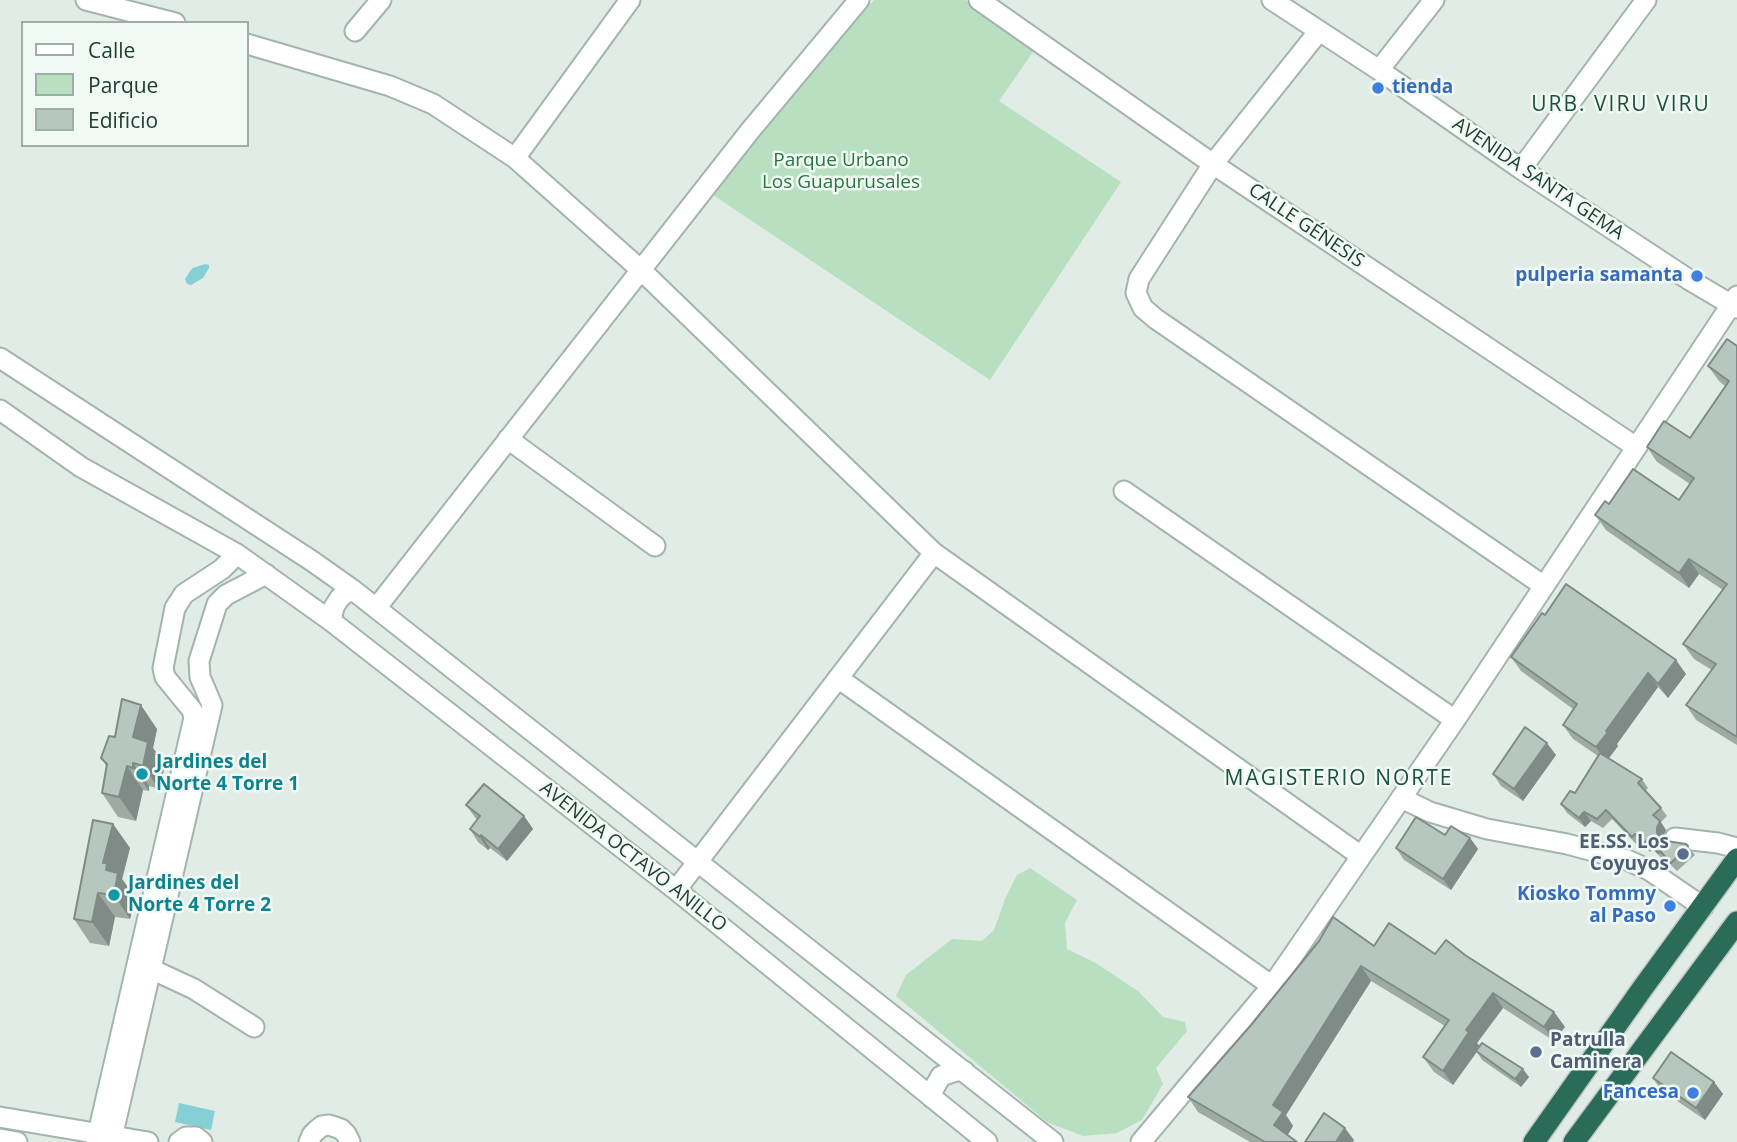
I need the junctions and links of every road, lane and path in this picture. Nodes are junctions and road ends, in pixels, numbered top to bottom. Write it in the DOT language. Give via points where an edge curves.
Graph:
graph roads {
  1 [pos="86,0"];
  2 [pos="381,0"];
  3 [pos="630,0"];
  4 [pos="859,0"];
  5 [pos="979,0"];
  6 [pos="1272,0"];
  7 [pos="1434,0"];
  8 [pos="1646,0"];
  9 [pos="167,21"];
  10 [pos="355,31"];
  11 [pos="1319,31"];
  12 [pos="248,44"];
  13 [pos="1379,70"];
  14 [pos="515,158"];
  15 [pos="1213,164"];
  16 [pos="1521,169"];
  17 [pos="640,270"];
  18 [pos="1735,303"];
  19 [pos="0,358"];
  20 [pos="0,410"];
  21 [pos="508,439"];
  22 [pos="1636,447"];
  23 [pos="1124,491"];
  24 [pos="655,546"];
  25 [pos="934,553"];
  26 [pos="237,554"];
  27 [pos="266,574"];
  28 [pos="1544,586"];
  29 [pos="353,590"];
  30 [pos="377,607"];
  31 [pos="331,621"];
  32 [pos="838,678"];
  33 [pos="1455,720"];
  34 [pos="1401,798"];
  35 [pos="1675,838"];
  36 [pos="1737,848"];
  37 [pos="1361,856"];
  38 [pos="1737,859"];
  39 [pos="699,862"];
  40 [pos="676,890"];
  41 [pos="1703,907"];
  42 [pos="1737,922"];
  43 [pos="151,969"];
  44 [pos="1272,986"];
  45 [pos="254,1027"];
  46 [pos="964,1072"];
  47 [pos="932,1098"];
  48 [pos="0,1117"];
  49 [pos="104,1138"];
  50 [pos="0,1139"];
  51 [pos="18,1142"];
  52 [pos="148,1142"];
  53 [pos="179,1142"];
  54 [pos="202,1142"];
  55 [pos="309,1142"];
  56 [pos="350,1142"];
  57 [pos="987,1142"];
  58 [pos="1053,1142"];
  59 [pos="1141,1142"];
  60 [pos="1534,1142"];
  61 [pos="1574,1142"];
  1 -- 9 [label="street"];
  2 -- 10 [label="street"];
  3 -- 14 [label="street"];
  4 -- 17 [label="street"];
  5 -- 15 [label="street, CALLE GÉNESIS"];
  6 -- 11 [label="street, AVENIDA SANTA GEMA"];
  7 -- 13 [label="street"];
  8 -- 16 [label="street"];
  11 -- 13 [label="street, AVENIDA SANTA GEMA"];
  11 -- 15 [label="street"];
  12 -- 14 [label="street" via="401,90 433,104"];
  13 -- 16 [label="street, AVENIDA SANTA GEMA"];
  14 -- 17 [label="street"];
  15 -- 22 [label="street, CALLE GÉNESIS"];
  15 -- 28 [label="street" via="1139,279 1136,293 1143,308"];
  16 -- 18 [label="street, AVENIDA SANTA GEMA" via="1688,279"];
  17 -- 21 [label="street"];
  17 -- 25 [label="street"];
  18 -- 22 [label="street"];
  19 -- 29 [label="street, AVENIDA OCTAVO ANILLO"];
  20 -- 26 [label="street, AVENIDA OCTAVO ANILLO" via="81,467"];
  21 -- 24 [label="street"];
  21 -- 30 [label="street"];
  22 -- 28 [label="street"];
  23 -- 33 [label="street"];
  25 -- 32 [label="street"];
  25 -- 37 [label="street"];
  26 -- 27 [label="street, AVENIDA OCTAVO ANILLO"];
  26 -- 49 [label="street" via="184,594 175,608 163,668 194,718"];
  27 -- 31 [label="street, AVENIDA OCTAVO ANILLO"];
  27 -- 43 [label="street" via="217,604 199,660 200,677 212,705"];
  28 -- 33 [label="street"];
  29 -- 30 [label="street, AVENIDA OCTAVO ANILLO"];
  29 -- 31 [label="street" via="339,599"];
  30 -- 39 [label="street, AVENIDA OCTAVO ANILLO"];
  31 -- 40 [label="street, AVENIDA OCTAVO ANILLO"];
  32 -- 39 [label="street"];
  32 -- 44 [label="street"];
  33 -- 34 [label="street"];
  34 -- 37 [label="street"];
  34 -- 41 [label="street" via="1487,830 1654,863"];
  35 -- 36 [label="street"];
  37 -- 44 [label="street"];
  38 -- 41 [label="highway"];
  39 -- 40 [label="street"];
  39 -- 46 [label="street, AVENIDA OCTAVO ANILLO"];
  40 -- 47 [label="street, AVENIDA OCTAVO ANILLO"];
  41 -- 60 [label="highway"];
  42 -- 61 [label="highway"];
  43 -- 45 [label="street" via="194,989"];
  43 -- 49 [label="street"];
  44 -- 59 [label="street"];
  46 -- 47 [label="street" via="941,1076"];
  46 -- 58 [label="street, AVENIDA OCTAVO ANILLO"];
  47 -- 57 [label="street, AVENIDA OCTAVO ANILLO"];
  48 -- 49 [label="street"];
  49 -- 52 [label="street"];
  50 -- 51 [label="street"];
  53 -- 54 [label="street" via="196,1137"];
  55 -- 56 [label="street" via="317,1130 329,1125 341,1129"];
}
